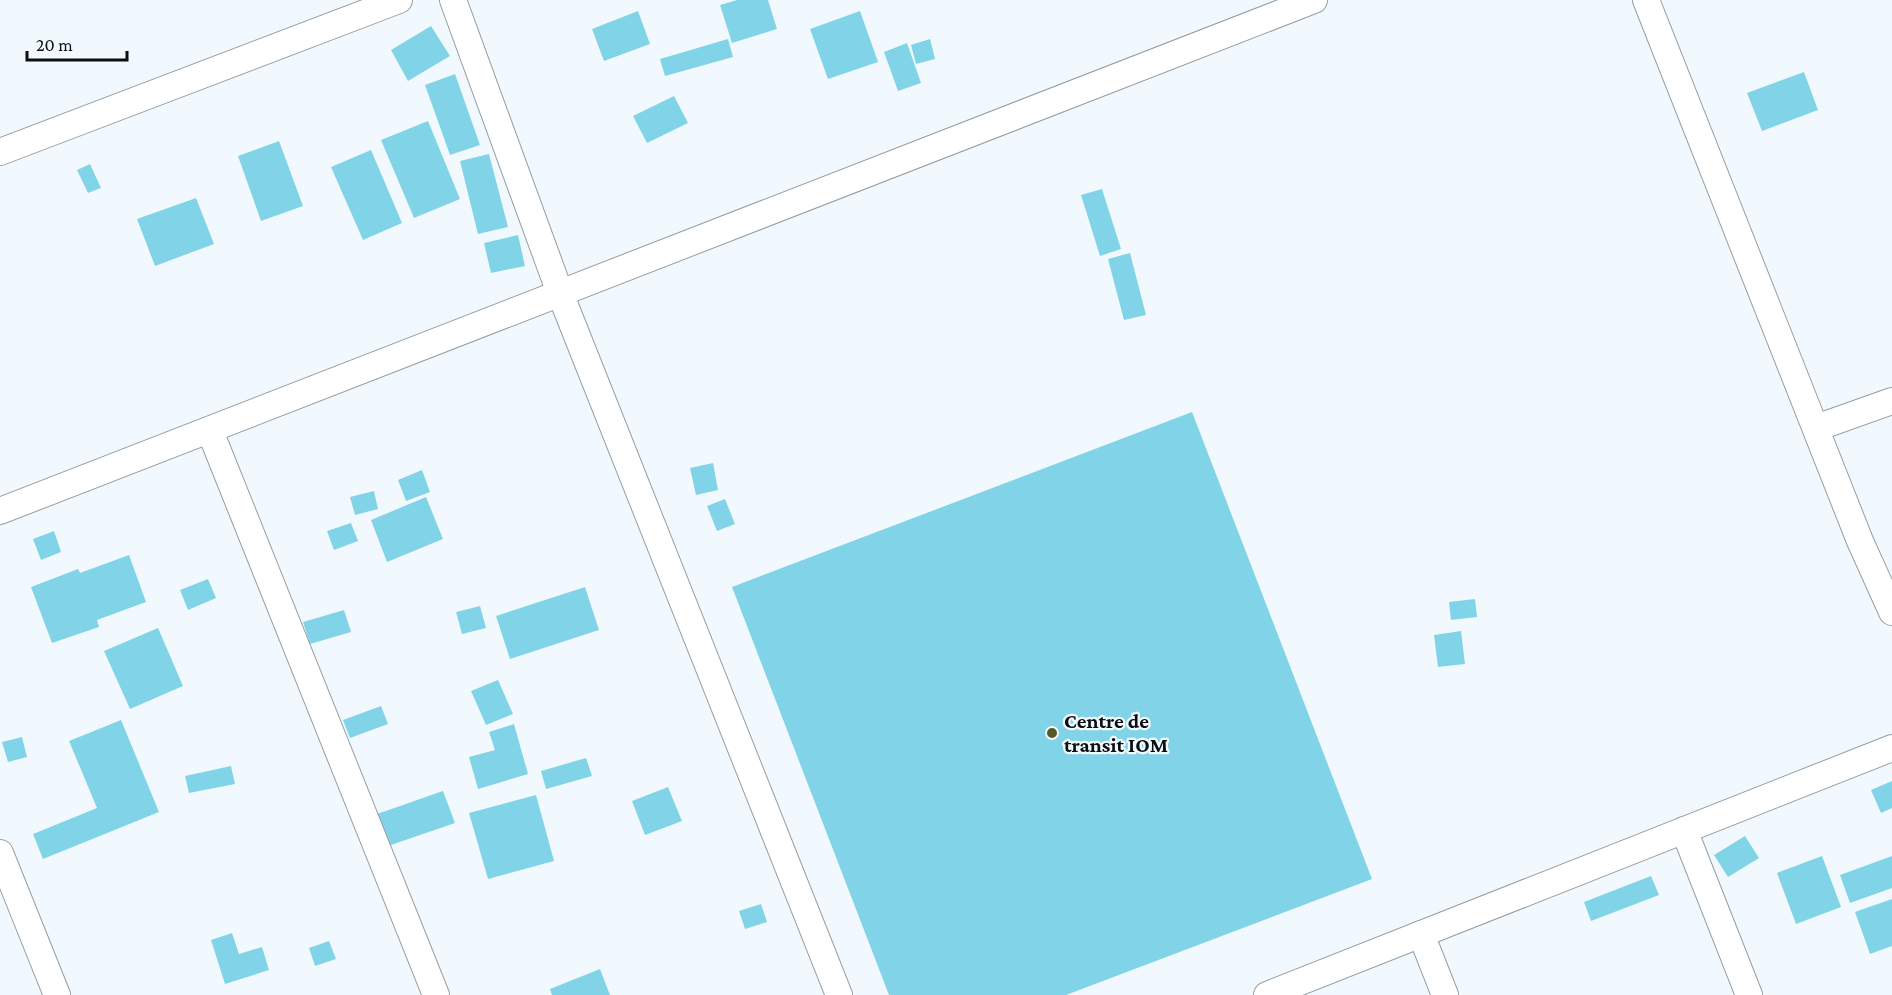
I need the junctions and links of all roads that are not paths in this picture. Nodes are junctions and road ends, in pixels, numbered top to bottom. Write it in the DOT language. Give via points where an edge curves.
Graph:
graph roads {
  1 [pos="399,0"];
  2 [pos="453,0"];
  3 [pos="1314,0"];
  4 [pos="1647,0"];
  5 [pos="0,152"];
  6 [pos="560,293"];
  7 [pos="1892,401"];
  8 [pos="1816,428"];
  9 [pos="210,430"];
  10 [pos="0,511"];
  11 [pos="1892,612"];
  12 [pos="1892,748"];
  13 [pos="1684,830"];
  14 [pos="0,853"];
  15 [pos="1421,934"];
  16 [pos="57,995"];
  17 [pos="436,995"];
  18 [pos="839,995"];
  19 [pos="1267,995"];
  20 [pos="1445,995"];
  21 [pos="1749,995"];
  1 -- 5 [label="street"];
  2 -- 6 [label="street"];
  3 -- 6 [label="street"];
  4 -- 8 [label="street"];
  6 -- 9 [label="street"];
  6 -- 18 [label="street"];
  7 -- 8 [label="street"];
  8 -- 11 [label="street"];
  9 -- 10 [label="street"];
  9 -- 17 [label="street"];
  12 -- 13 [label="street"];
  13 -- 15 [label="street"];
  13 -- 21 [label="street"];
  14 -- 16 [label="street"];
  15 -- 19 [label="street"];
  15 -- 20 [label="street"];
}
